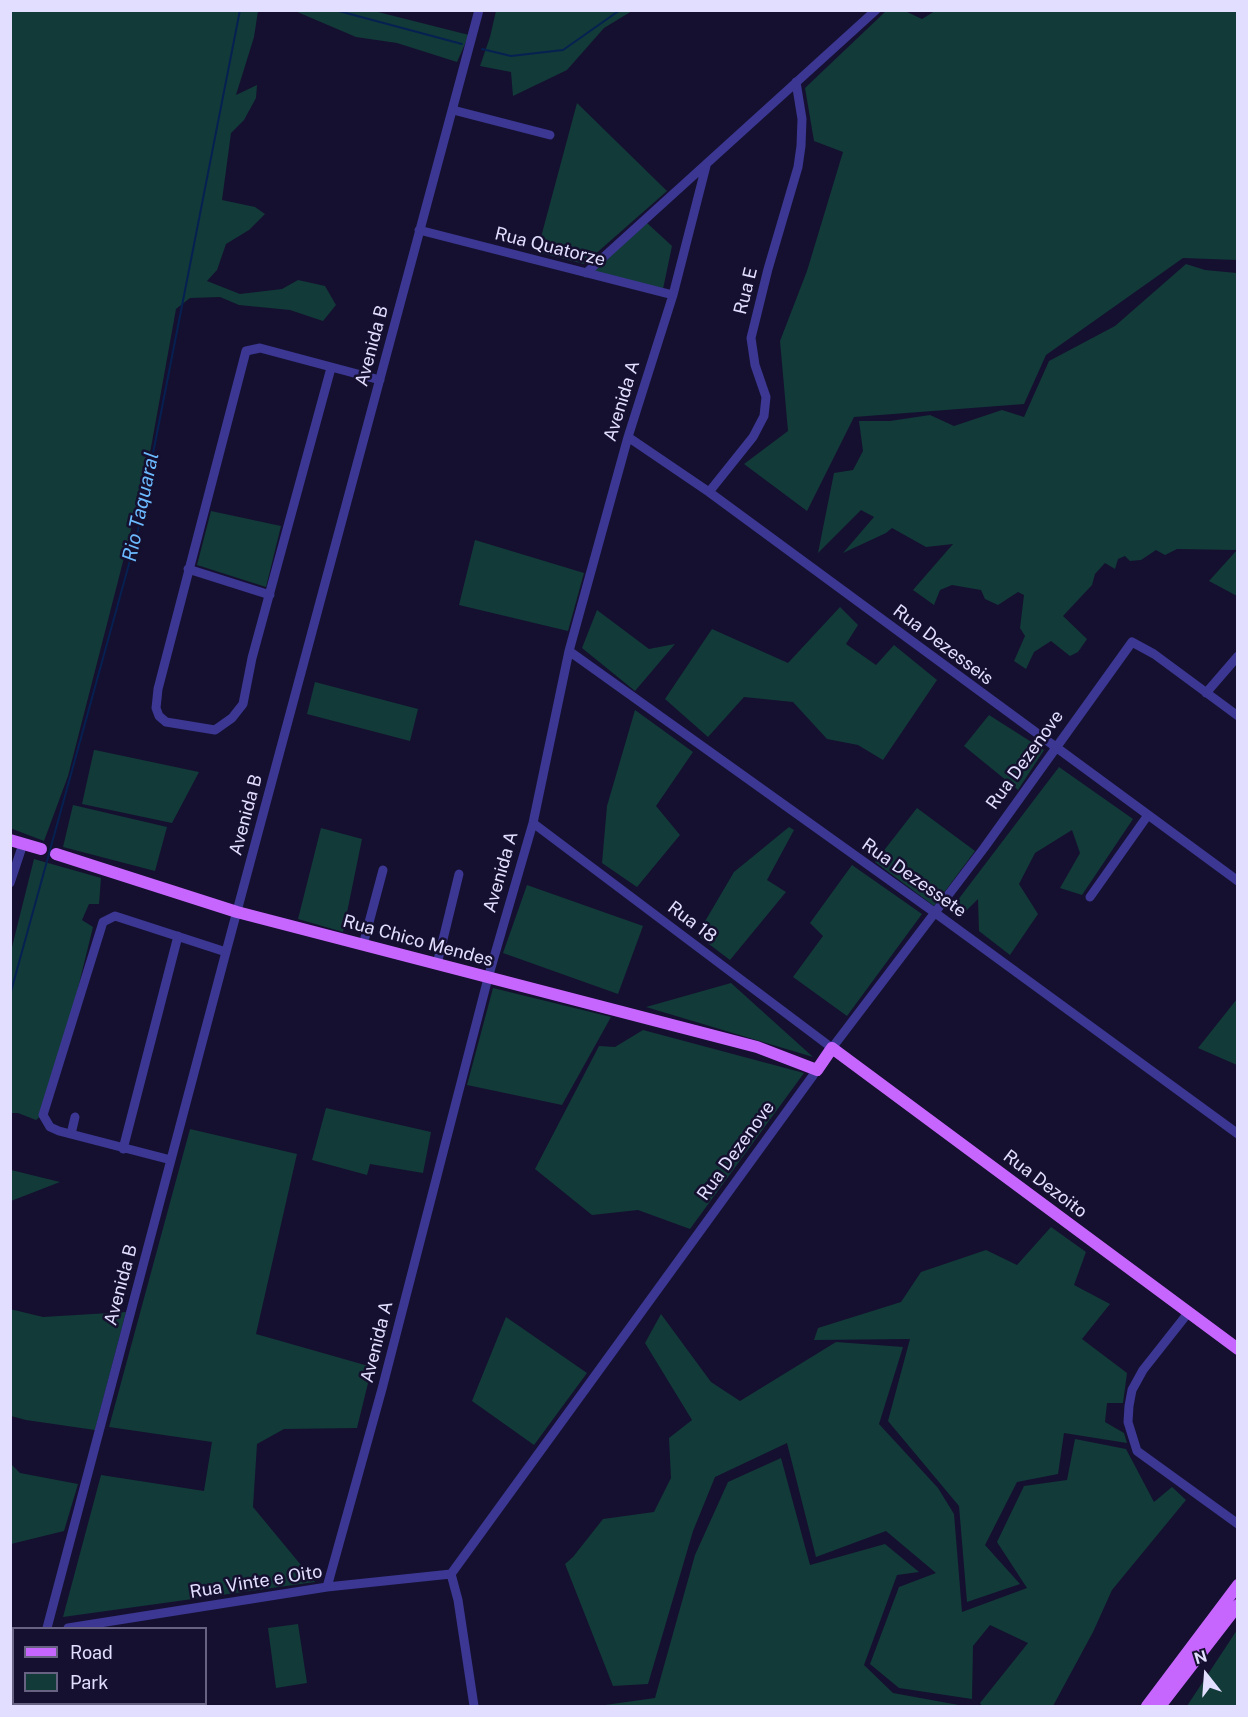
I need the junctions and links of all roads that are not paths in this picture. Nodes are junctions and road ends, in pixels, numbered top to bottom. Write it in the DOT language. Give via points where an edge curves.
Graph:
graph roads {
  1 [pos="478,10"];
  2 [pos="876,10"];
  3 [pos="796,82"];
  4 [pos="453,110"];
  5 [pos="550,135"];
  6 [pos="706,166"];
  7 [pos="419,230"];
  8 [pos="586,273"];
  9 [pos="673,295"];
  10 [pos="331,368"];
  11 [pos="380,380"];
  12 [pos="628,437"];
  13 [pos="709,492"];
  14 [pos="188,569"];
  15 [pos="270,595"];
  16 [pos="569,651"];
  17 [pos="1238,656"];
  18 [pos="1206,693"];
  19 [pos="1238,716"];
  20 [pos="1055,748"];
  21 [pos="1148,815"];
  22 [pos="533,822"];
  23 [pos="17,842"];
  24 [pos="41,849"];
  25 [pos="56,854"];
  26 [pos="383,870"];
  27 [pos="459,873"];
  28 [pos="1238,881"];
  29 [pos="10,882"];
  30 [pos="1090,897"];
  31 [pos="237,912"];
  32 [pos="934,912"];
  33 [pos="178,936"];
  34 [pos="363,945"];
  35 [pos="226,952"];
  36 [pos="437,964"];
  37 [pos="488,978"];
  38 [pos="832,1048"];
  39 [pos="817,1070"];
  40 [pos="75,1117"];
  41 [pos="71,1134"];
  42 [pos="1238,1134"];
  43 [pos="123,1149"];
  44 [pos="171,1160"];
  45 [pos="1188,1312"];
  46 [pos="1238,1349"];
  47 [pos="1238,1524"];
  48 [pos="451,1575"];
  49 [pos="1238,1585"];
  50 [pos="327,1587"];
  51 [pos="1238,1605"];
  52 [pos="48,1627"];
  53 [pos="80,1627"];
  54 [pos="474,1707"];
  55 [pos="1147,1707"];
  56 [pos="1160,1707"];
  1 -- 4 [label="street, Avenida B"];
  2 -- 3 [label="street"];
  3 -- 6 [label="street"];
  3 -- 13 [label="street, Rua E" via="802,119 798,167 751,338 755,366 766,397 764,416 753,437"];
  4 -- 5 [label="street"];
  4 -- 7 [label="street, Avenida B"];
  6 -- 8 [label="street"];
  6 -- 9 [label="street, Avenida A"];
  7 -- 8 [label="street, Rua Quatorze"];
  7 -- 11 [label="street, Avenida B"];
  8 -- 9 [label="street, Rua Quatorze"];
  9 -- 12 [label="street, Avenida A"];
  10 -- 11 [label="street"];
  10 -- 14 [label="street" via="260,348 246,351"];
  10 -- 15 [label="street"];
  11 -- 31 [label="street, Avenida B"];
  12 -- 13 [label="street, Rua Dezesseis"];
  12 -- 16 [label="street, Avenida A"];
  13 -- 20 [label="street, Rua Dezesseis"];
  14 -- 15 [label="street"];
  14 -- 15 [label="street" via="156,700 159,716 166,722 215,730 232,718 243,704"];
  16 -- 22 [label="street, Avenida A"];
  16 -- 32 [label="street, Rua Dezessete"];
  17 -- 18 [label="street"];
  18 -- 19 [label="street"];
  18 -- 20 [label="street, Rua Dezenove" via="1132,642"];
  20 -- 21 [label="street, Rua Dezesseis"];
  20 -- 32 [label="street, Rua Dezenove"];
  21 -- 28 [label="street, Rua Dezesseis"];
  21 -- 30 [label="street"];
  22 -- 37 [label="street, Avenida A"];
  22 -- 38 [label="street, Rua 18"];
  23 -- 24 [label="main road, Rua Chico Mendes"];
  23 -- 29 [label="street"];
  24 -- 25 [label="street, Rua Chico Mendes"];
  25 -- 31 [label="main road, Rua Chico Mendes"];
  26 -- 34 [label="street"];
  27 -- 36 [label="street"];
  31 -- 34 [label="main road, Rua Chico Mendes"];
  31 -- 35 [label="street, Avenida B"];
  32 -- 38 [label="street, Rua Dezenove"];
  32 -- 42 [label="street, Rua Dezessete"];
  33 -- 35 [label="street"];
  33 -- 41 [label="street" via="115,916 103,921 43,1115 50,1127"];
  33 -- 43 [label="street"];
  34 -- 36 [label="main road, Rua Chico Mendes"];
  35 -- 44 [label="street, Avenida B"];
  36 -- 37 [label="main road, Rua Chico Mendes"];
  37 -- 39 [label="main road, Rua Chico Mendes" via="757,1047"];
  37 -- 50 [label="street, Avenida A"];
  38 -- 39 [label="main road, Rua Dezenove"];
  38 -- 45 [label="main road, Rua Dezoito"];
  39 -- 48 [label="street, Rua Dezenove"];
  40 -- 41 [label="street"];
  41 -- 43 [label="street"];
  43 -- 44 [label="street"];
  44 -- 52 [label="street, Avenida B"];
  45 -- 46 [label="main road, Rua Dezoito"];
  45 -- 47 [label="street" via="1132,1390 1128,1406 1130,1430 1137,1451"];
  48 -- 50 [label="street, Rua Vinte e Oito"];
  48 -- 54 [label="street"];
  49 -- 55 [label="main road"];
  50 -- 53 [label="street, Rua Vinte e Oito"];
  51 -- 56 [label="main road"];
}
